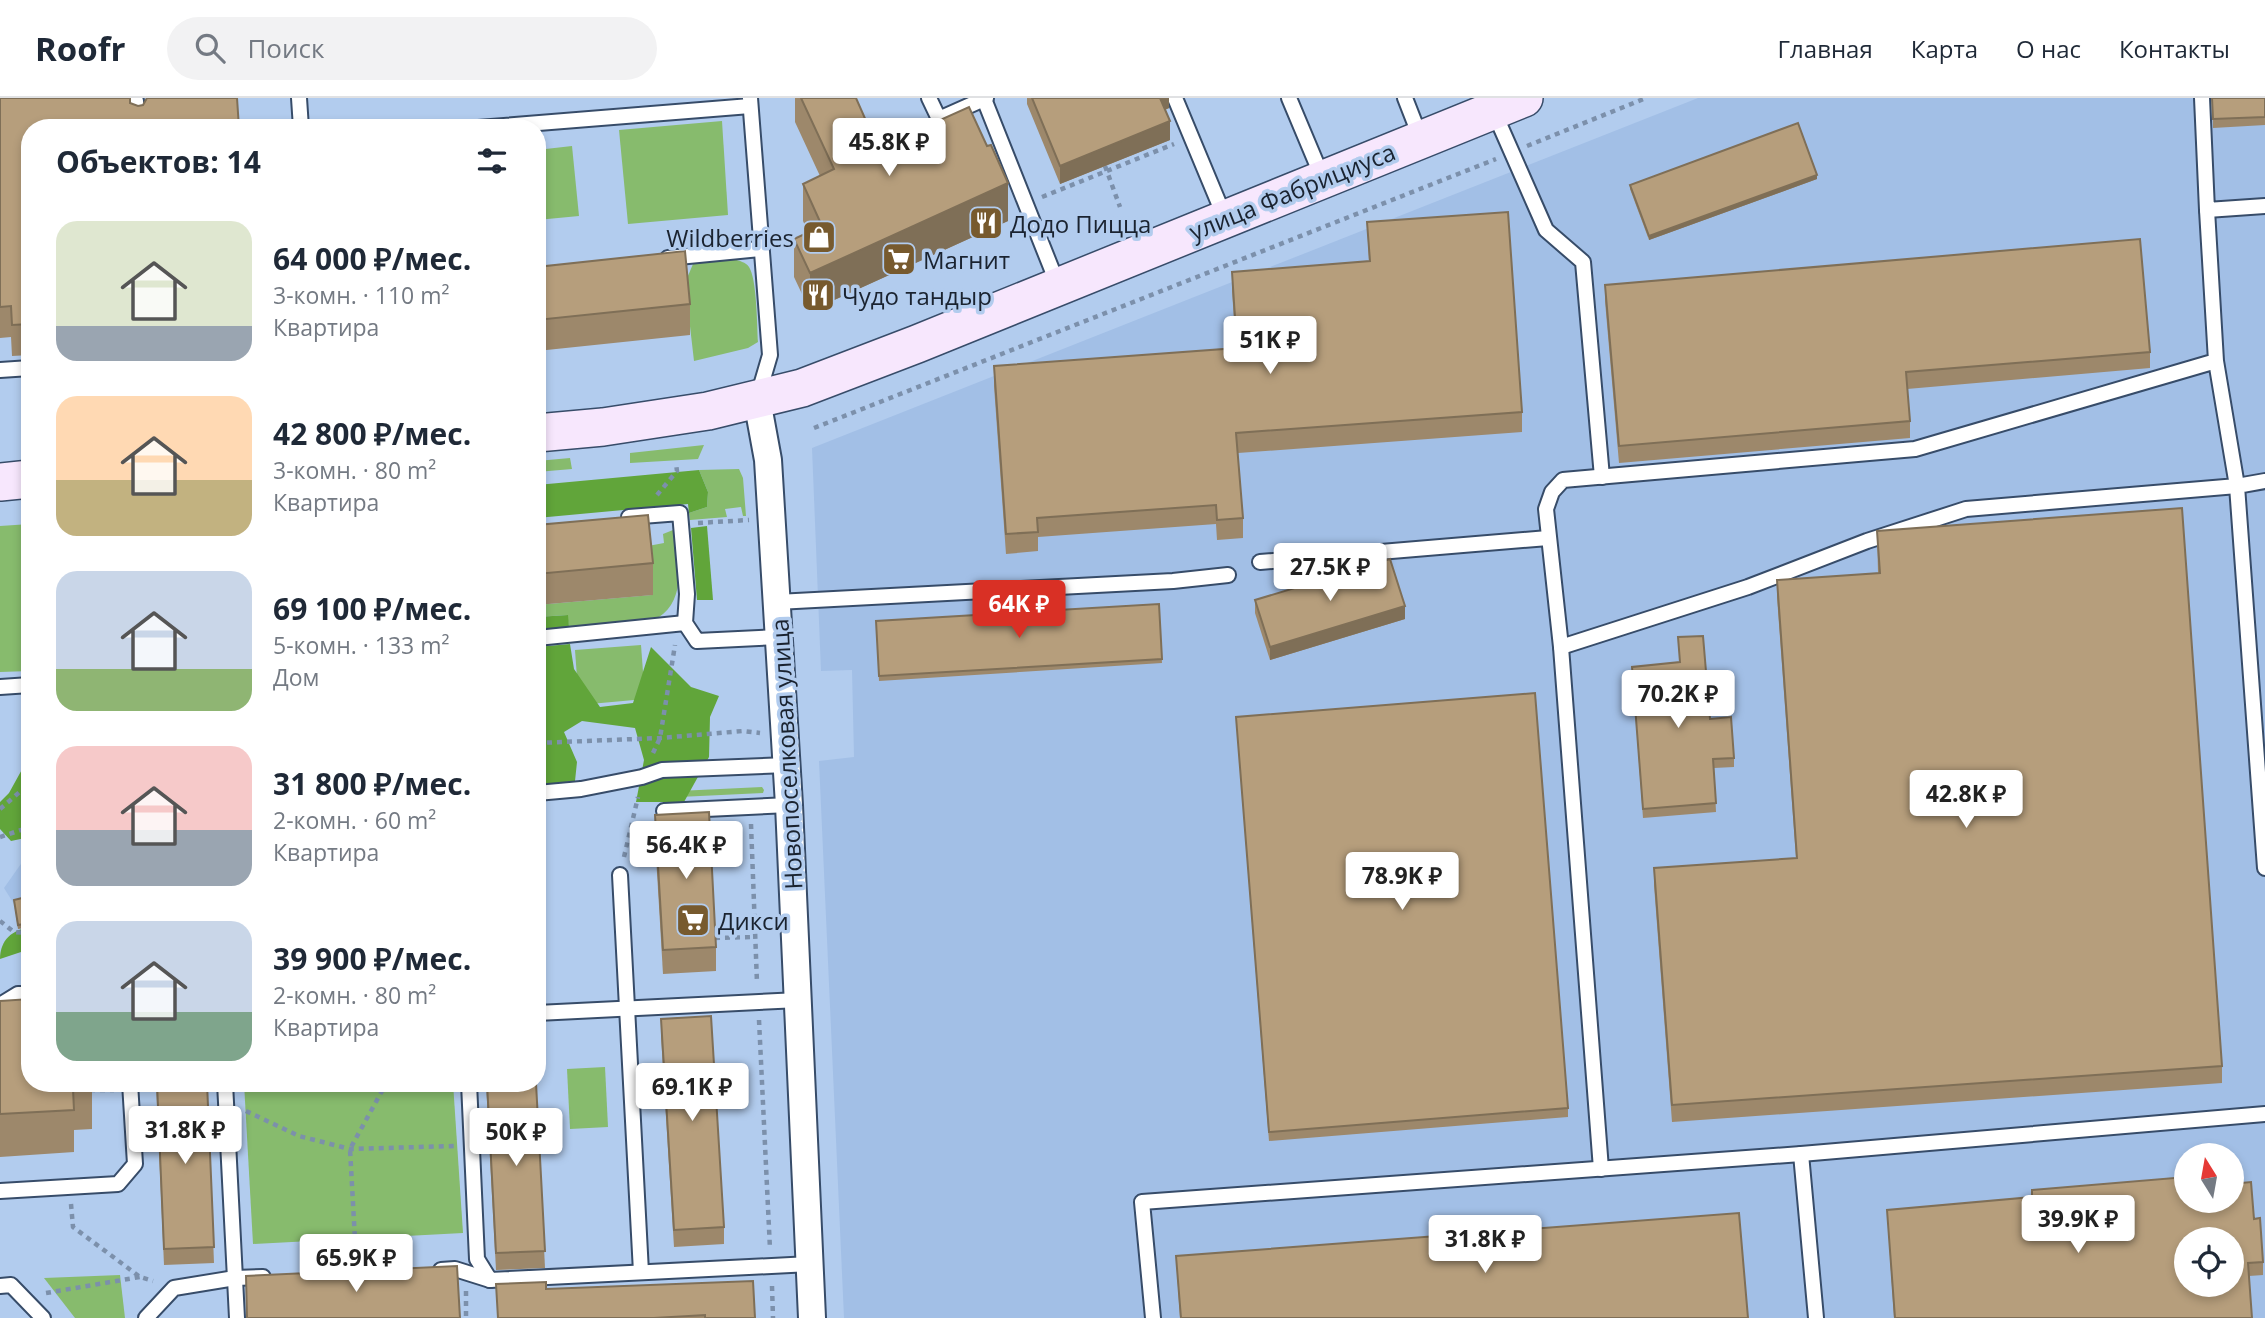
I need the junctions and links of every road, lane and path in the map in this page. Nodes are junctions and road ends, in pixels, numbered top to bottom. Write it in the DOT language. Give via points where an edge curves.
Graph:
graph roads {
  1 [pos="299,98"];
  2 [pos="929,98"];
  3 [pos="985,98"];
  4 [pos="1175,98"];
  5 [pos="1289,98"];
  6 [pos="1405,98"];
  7 [pos="1646,98"];
  8 [pos="2202,98"];
  9 [pos="750,102"];
  10 [pos="95,104"];
  11 [pos="1509,104"];
  12 [pos="137,119"];
  13 [pos="300,119"];
  14 [pos="546,122"];
  15 [pos="1191,137"];
  16 [pos="1421,139"];
  17 [pos="1512,152"];
  18 [pos="1106,169"];
  19 [pos="1322,179"];
  20 [pos="1026,204"];
  21 [pos="2265,206"];
  22 [pos="1120,207"];
  23 [pos="2207,210"];
  24 [pos="1225,218"];
  25 [pos="760,249"];
  26 [pos="652,260"];
  27 [pos="1058,285"];
  28 [pos="2216,360"];
  29 [pos="21,369"];
  30 [pos="0,370"];
  31 [pos="757,400"];
  32 [pos="814,428"];
  33 [pos="546,432"];
  34 [pos="1602,477"];
  35 [pos="21,480"];
  36 [pos="2265,481"];
  37 [pos="0,482"];
  38 [pos="2237,486"];
  39 [pos="612,518"];
  40 [pos="750,520"];
  41 [pos="681,524"];
  42 [pos="1548,538"];
  43 [pos="1260,562"];
  44 [pos="1228,575"];
  45 [pos="777,603"];
  46 [pos="685,623"];
  47 [pos="546,637"];
  48 [pos="779,637"];
  49 [pos="1561,646"];
  50 [pos="671,672"];
  51 [pos="21,686"];
  52 [pos="0,687"];
  53 [pos="758,733"];
  54 [pos="660,738"];
  55 [pos="546,743"];
  56 [pos="787,765"];
  57 [pos="642,778"];
  58 [pos="21,790"];
  59 [pos="546,792"];
  60 [pos="789,805"];
  61 [pos="1,807"];
  62 [pos="750,807"];
  63 [pos="664,811"];
  64 [pos="21,830"];
  65 [pos="0,837"];
  66 [pos="2265,868"];
  67 [pos="620,875"];
  68 [pos="0,920"];
  69 [pos="21,932"];
  70 [pos="755,937"];
  71 [pos="715,938"];
  72 [pos="21,994"];
  73 [pos="799,1000"];
  74 [pos="758,1002"];
  75 [pos="0,1005"];
  76 [pos="628,1009"];
  77 [pos="546,1013"];
  78 [pos="131,1092"];
  79 [pos="226,1092"];
  80 [pos="381,1092"];
  81 [pos="469,1092"];
  82 [pos="226,1101"];
  83 [pos="2265,1114"];
  84 [pos="452,1146"];
  85 [pos="350,1149"];
  86 [pos="1801,1154"];
  87 [pos="1601,1169"];
  88 [pos="70,1186"];
  89 [pos="0,1191"];
  90 [pos="810,1264"];
  91 [pos="771,1266"];
  92 [pos="426,1271"];
  93 [pos="641,1272"];
  94 [pos="282,1276"];
  95 [pos="141,1277"];
  96 [pos="235,1278"];
  97 [pos="357,1280"];
  98 [pos="491,1280"];
  99 [pos="0,1286"];
  100 [pos="174,1288"];
  101 [pos="53,1290"];
  102 [pos="43,1318"];
  103 [pos="146,1318"];
  104 [pos="237,1318"];
  105 [pos="773,1318"];
  106 [pos="812,1318"];
  107 [pos="1153,1318"];
  108 [pos="1816,1318"];
  1 -- 13 [label="lane"];
  2 -- 3 [label="lane" via="939,119"];
  3 -- 20 [label="lane"];
  4 -- 15 [label="lane"];
  5 -- 19 [label="lane"];
  6 -- 16 [label="lane"];
  7 -- 17 [label="path"];
  8 -- 23 [label="lane"];
  9 -- 14 [label="lane"];
  9 -- 25 [label="lane"];
  10 -- 12 [label="lane" via="136,101"];
  11 -- 16 [label="main road, улица Фабрициуса"];
  11 -- 17 [label="lane"];
  15 -- 18 [label="path"];
  15 -- 24 [label="lane"];
  16 -- 19 [label="main road, улица Фабрициуса"];
  17 -- 32 [label="path"];
  17 -- 34 [label="lane" via="1546,230 1583,262"];
  18 -- 20 [label="path"];
  18 -- 22 [label="path"];
  19 -- 24 [label="main road, улица Фабрициуса"];
  20 -- 27 [label="lane"];
  21 -- 23 [label="lane"];
  23 -- 28 [label="lane"];
  24 -- 27 [label="main road, улица Фабрициуса"];
  25 -- 26 [label="lane"];
  25 -- 31 [label="lane" via="770,355"];
  27 -- 31 [label="main road, улица Фабрициуса" via="802,388"];
  28 -- 34 [label="lane" via="1915,449"];
  28 -- 38 [label="lane"];
  29 -- 30 [label="lane"];
  31 -- 33 [label="main road, улица Фабрициуса" via="656,420"];
  31 -- 45 [label="street, Новопоселковая улица" via="768,460"];
  34 -- 42 [label="lane" via="1563,480 1552,492 1546,509"];
  35 -- 37 [label="main road"];
  36 -- 38 [label="lane"];
  38 -- 49 [label="lane" via="1966,509 1748,587"];
  38 -- 66 [label="lane"];
  39 -- 41 [label="lane" via="680,513"];
  40 -- 41 [label="path"];
  41 -- 46 [label="lane"];
  42 -- 43 [label="lane"];
  42 -- 49 [label="lane"];
  44 -- 45 [label="lane"];
  45 -- 48 [label="street, Новопоселковая улица"];
  46 -- 47 [label="lane"];
  46 -- 48 [label="lane" via="697,641"];
  48 -- 56 [label="street, Новопоселковая улица"];
  49 -- 87 [label="lane"];
  50 -- 54 [label="path"];
  51 -- 52 [label="lane"];
  53 -- 54 [label="path"];
  54 -- 55 [label="path"];
  54 -- 57 [label="path"];
  56 -- 57 [label="lane" via="662,770"];
  56 -- 60 [label="street, Новопоселковая улица"];
  57 -- 59 [label="lane"];
  57 -- 67 [label="path"];
  58 -- 61 [label="path"];
  60 -- 62 [label="lane"];
  60 -- 73 [label="street, Новопоселковая улица"];
  62 -- 63 [label="lane"];
  62 -- 70 [label="path"];
  64 -- 65 [label="path"];
  67 -- 76 [label="lane"];
  68 -- 69 [label="path"];
  70 -- 71 [label="path"];
  70 -- 74 [label="path"];
  72 -- 75 [label="lane"];
  73 -- 74 [label="lane"];
  73 -- 90 [label="street, Новопоселковая улица"];
  74 -- 76 [label="lane"];
  74 -- 91 [label="path"];
  76 -- 77 [label="lane"];
  76 -- 93 [label="lane"];
  78 -- 88 [label="lane" via="135,1164 118,1184"];
  79 -- 82 [label="lane"];
  80 -- 85 [label="path"];
  81 -- 98 [label="lane" via="477,1259"];
  82 -- 85 [label="path" via="299,1136"];
  82 -- 96 [label="lane"];
  83 -- 86 [label="lane"];
  84 -- 85 [label="path"];
  85 -- 97 [label="path"];
  86 -- 87 [label="lane"];
  86 -- 108 [label="lane"];
  87 -- 107 [label="lane" via="1142,1202"];
  88 -- 89 [label="lane"];
  88 -- 95 [label="path" via="73,1227"];
  90 -- 91 [label="lane"];
  90 -- 106 [label="street, Новопоселковая улица"];
  91 -- 93 [label="lane"];
  91 -- 105 [label="path"];
  92 -- 98 [label="lane" via="455,1269"];
  93 -- 98 [label="lane"];
  94 -- 96 [label="lane"];
  95 -- 100 [label="path"];
  95 -- 101 [label="path"];
  96 -- 100 [label="lane"];
  96 -- 104 [label="lane"];
  99 -- 102 [label="lane" via="11,1285"];
  100 -- 103 [label="lane"];
}
